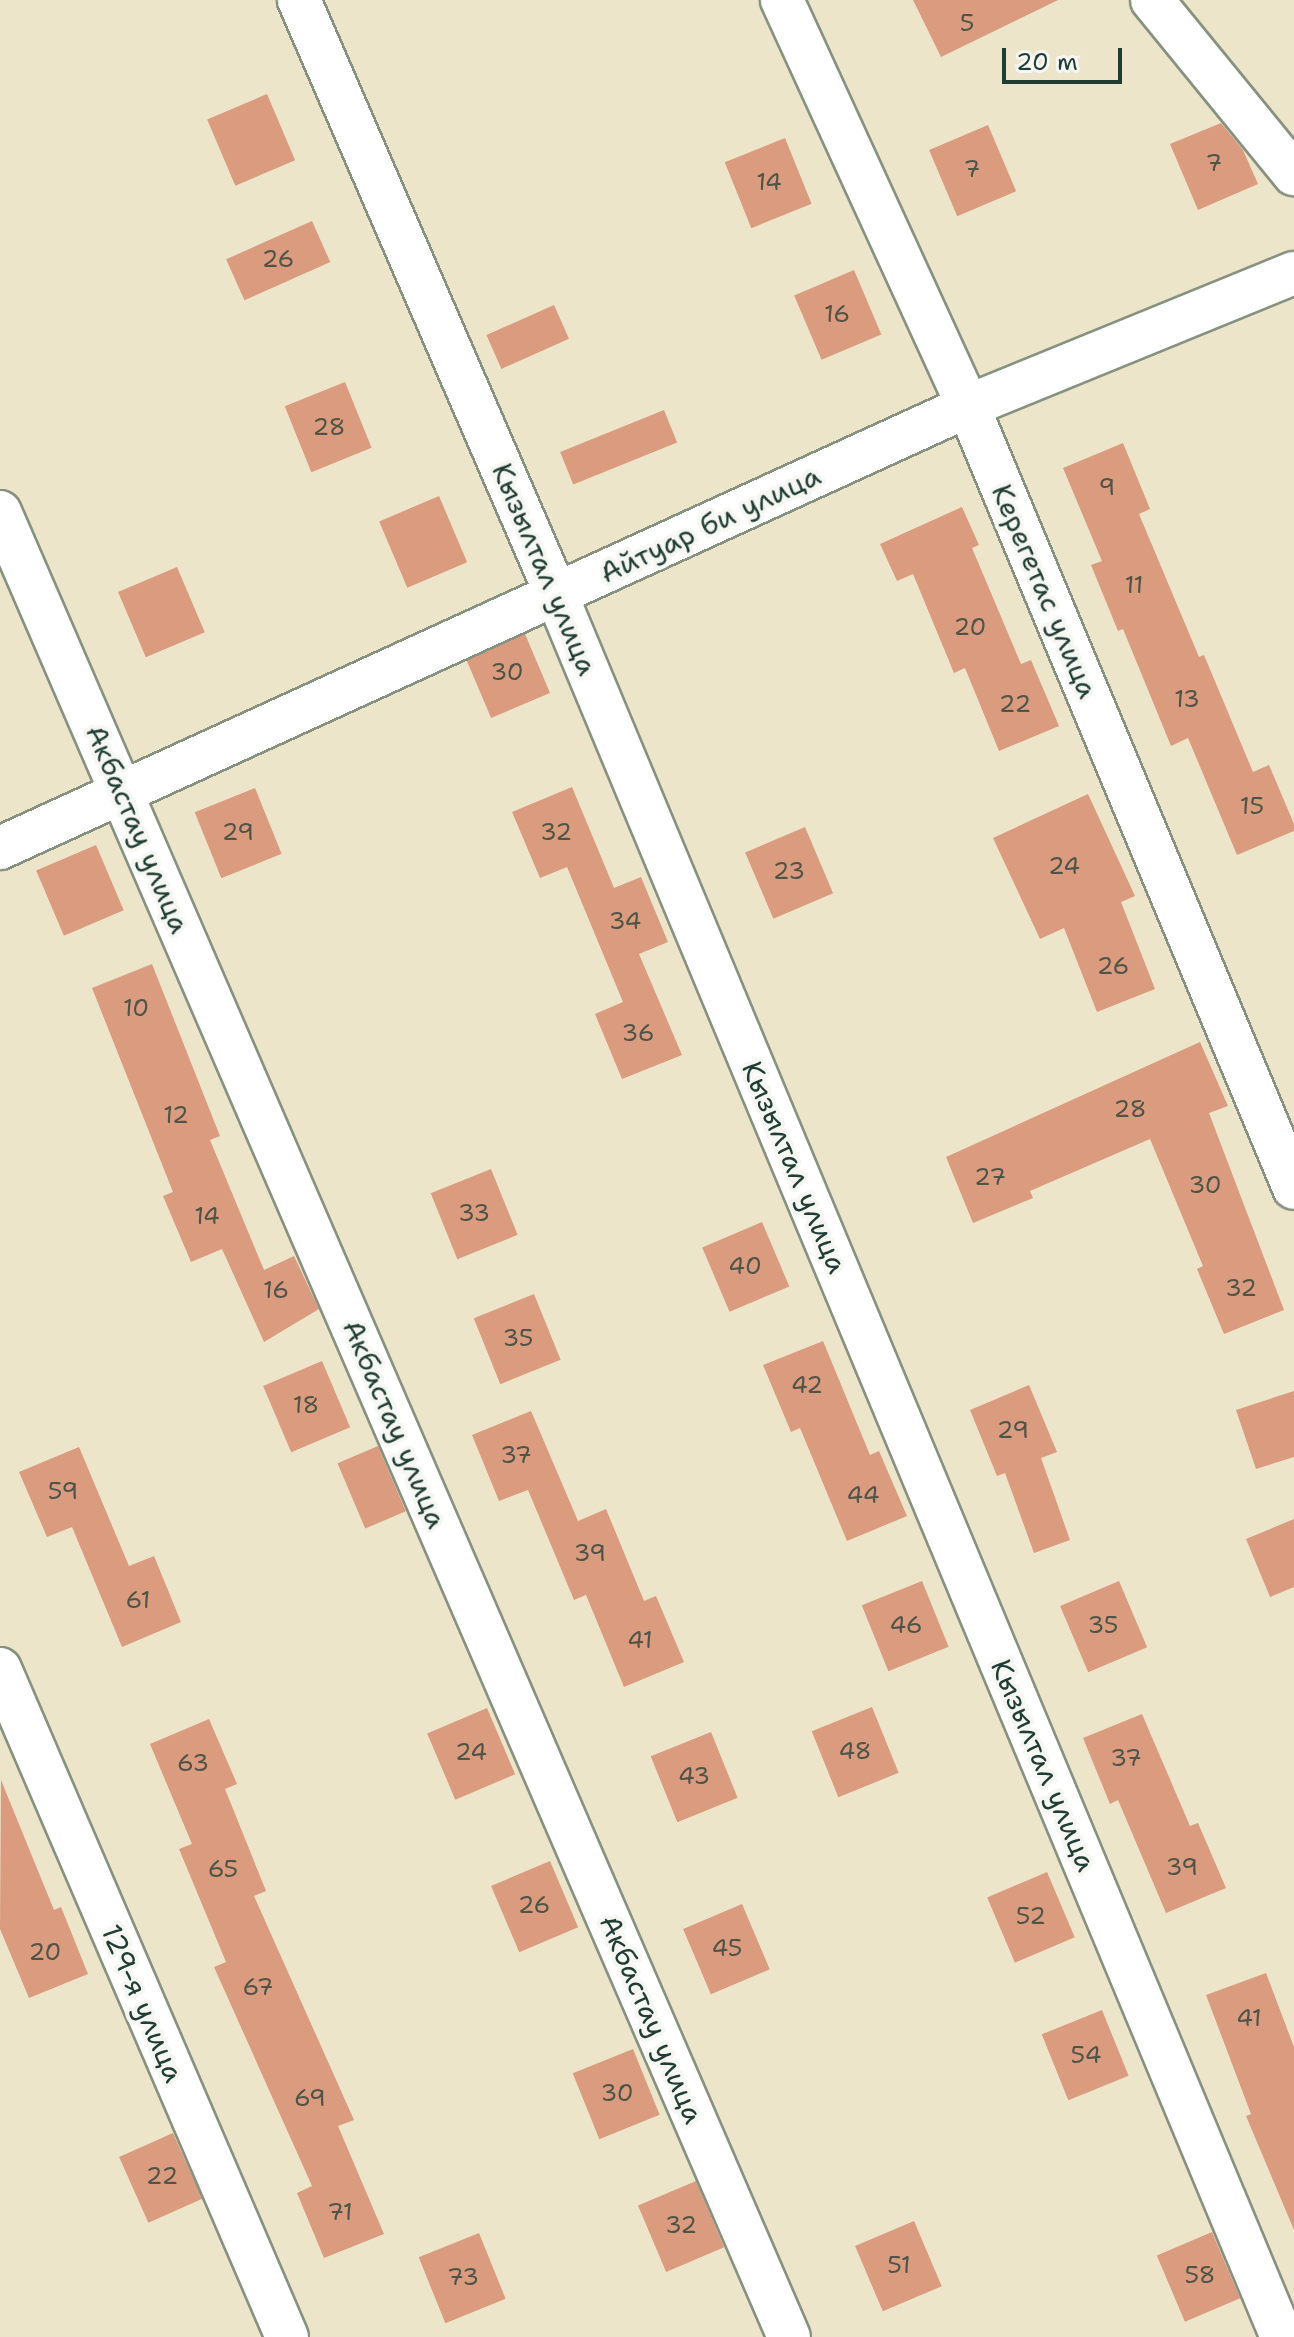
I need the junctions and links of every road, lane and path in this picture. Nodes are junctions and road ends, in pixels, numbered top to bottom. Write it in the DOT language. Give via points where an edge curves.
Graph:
graph roads {
  1 [pos="299,0"];
  2 [pos="782,0"];
  3 [pos="1152,0"];
  4 [pos="1294,174"];
  5 [pos="1294,273"];
  6 [pos="968,406"];
  7 [pos="0,512"];
  8 [pos="556,594"];
  9 [pos="123,794"];
  10 [pos="0,848"];
  11 [pos="1294,1188"];
  12 [pos="0,1669"];
  13 [pos="287,2337"];
  14 [pos="789,2337"];
  15 [pos="1282,2337"];
  1 -- 8 [label="street, Кызылтал улица"];
  2 -- 6 [label="street, Керегетас улица"];
  3 -- 4 [label="street"];
  5 -- 6 [label="street, Айтуар би улица"];
  6 -- 8 [label="street, Айтуар би улица"];
  6 -- 11 [label="street, Керегетас улица"];
  7 -- 9 [label="street, Акбастау улица"];
  8 -- 9 [label="street, Айтуар би улица"];
  8 -- 15 [label="street, Кызылтал улица"];
  9 -- 10 [label="street, Айтуар би улица"];
  9 -- 14 [label="street, Акбастау улица"];
  12 -- 13 [label="street, 129-я улица"];
}
